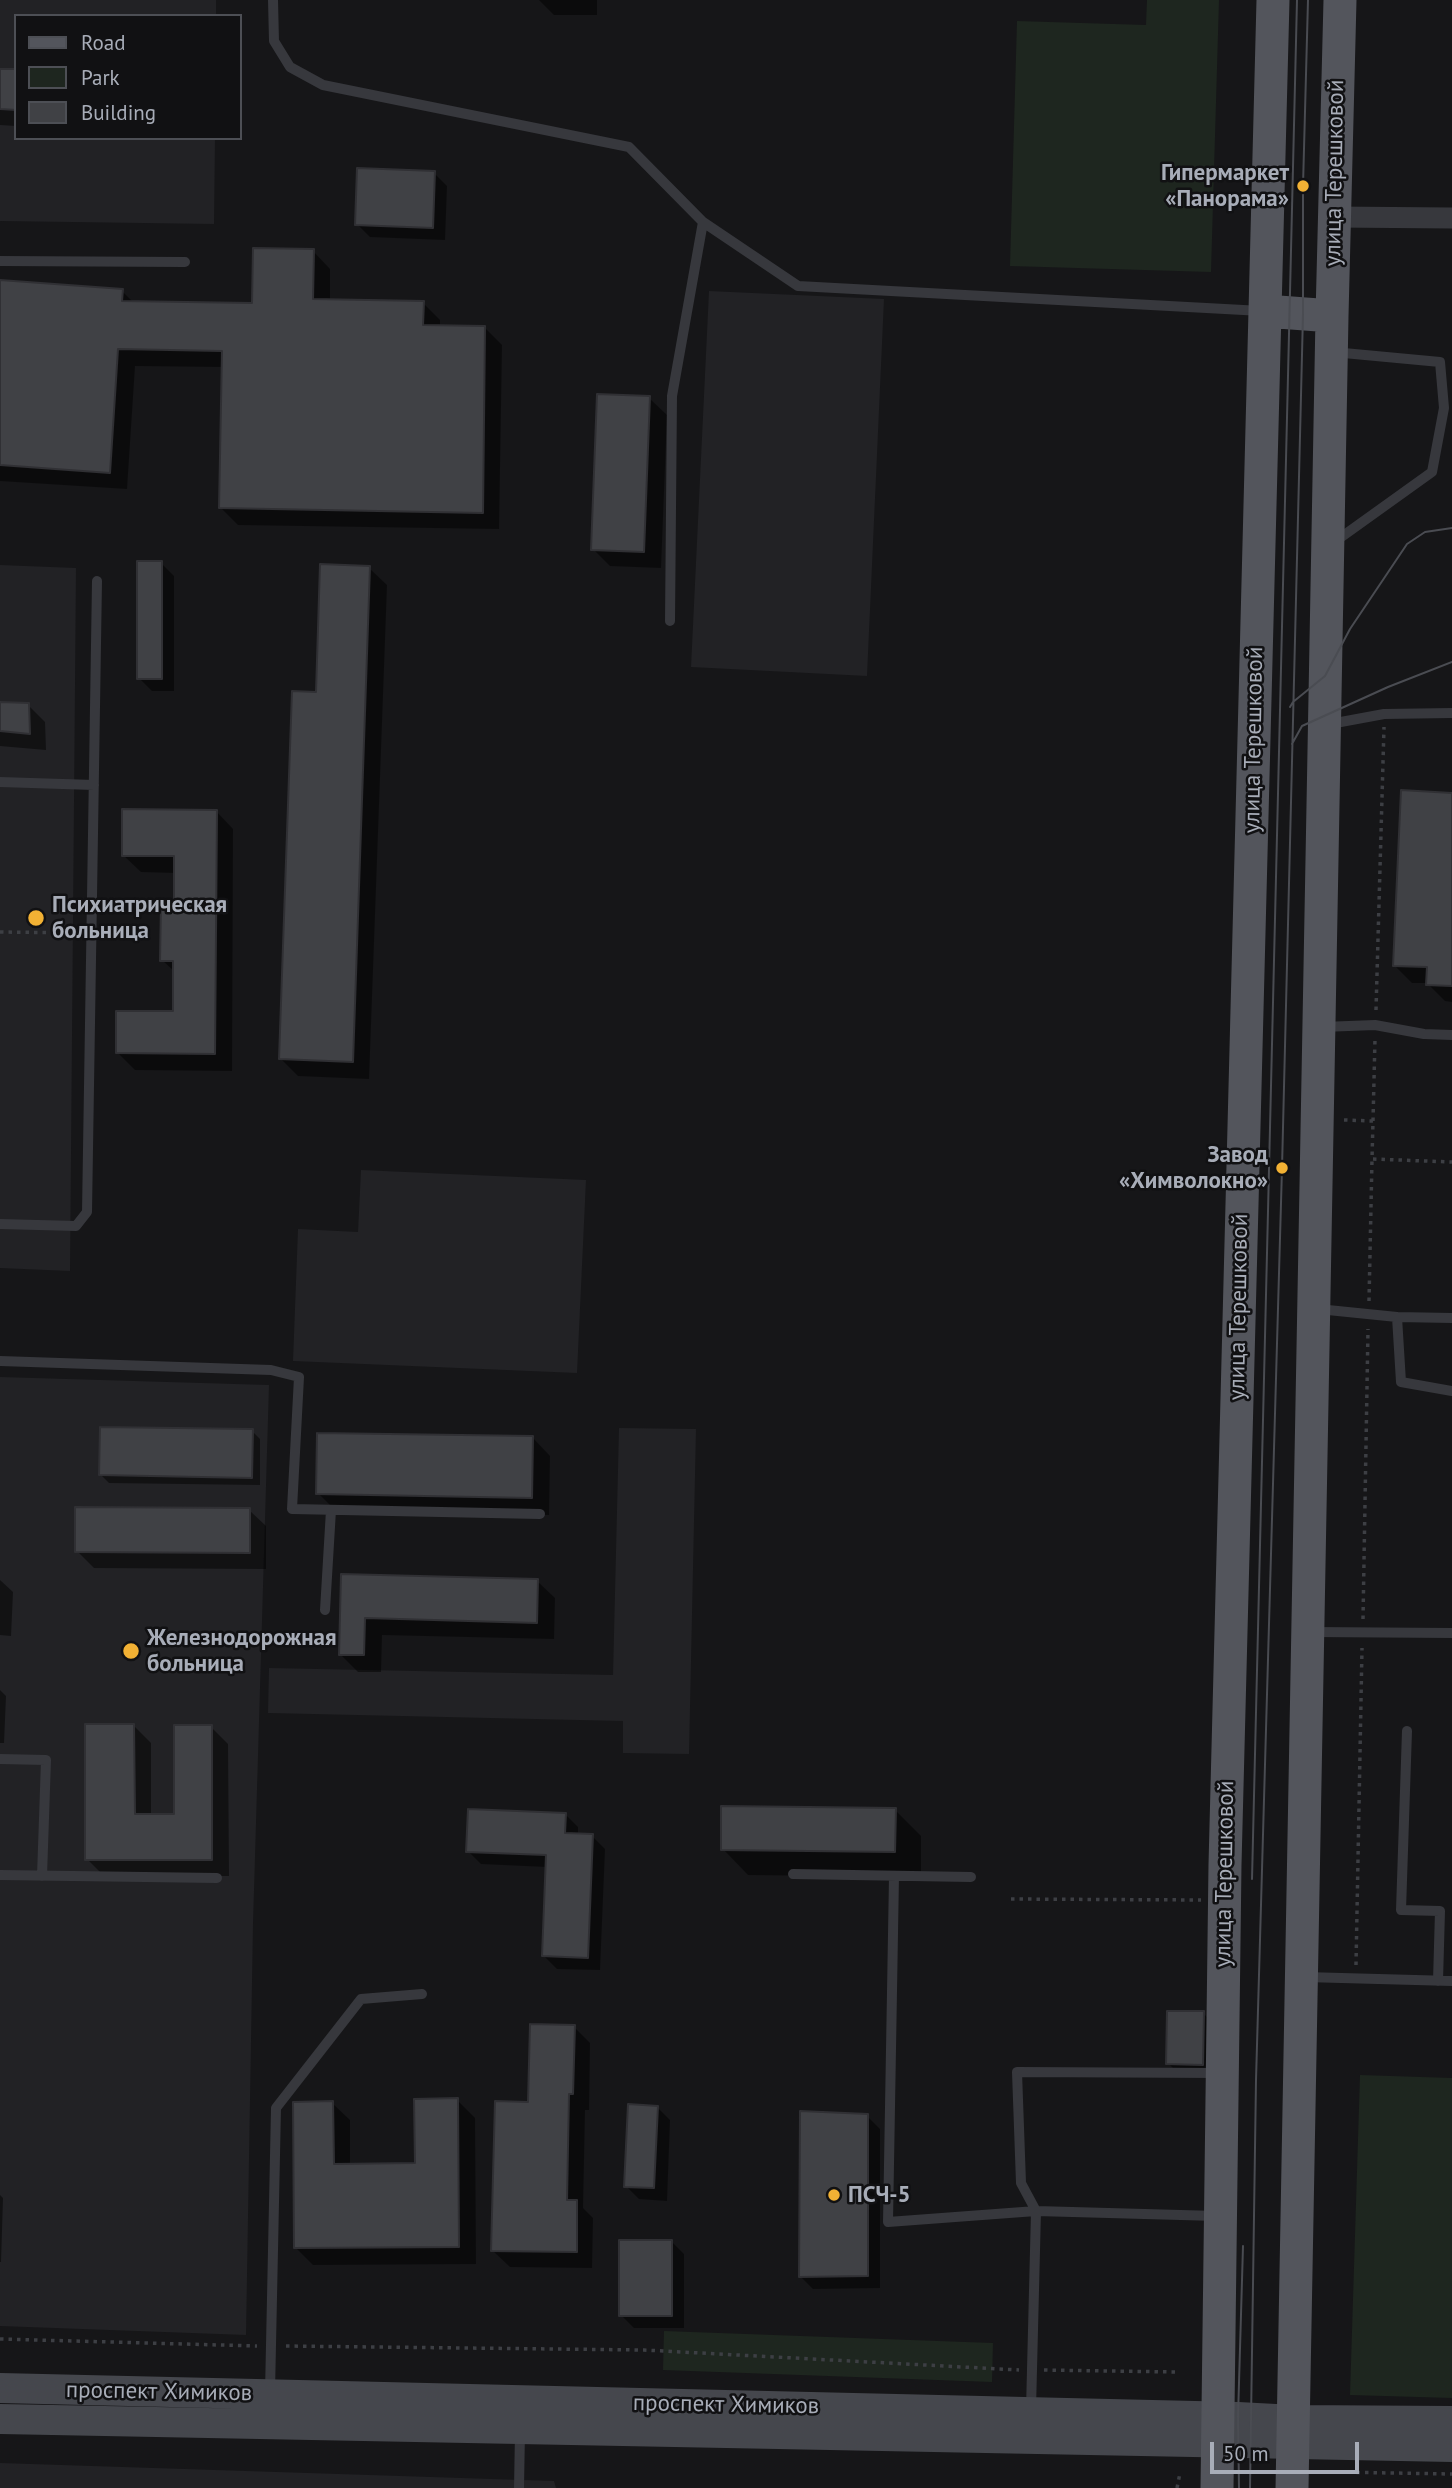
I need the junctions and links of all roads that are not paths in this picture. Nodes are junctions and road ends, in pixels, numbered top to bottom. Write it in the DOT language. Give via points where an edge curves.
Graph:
graph roads {
  1 [pos="273,0"];
  2 [pos="1273,0"];
  3 [pos="1340,0"];
  4 [pos="1334,217"];
  5 [pos="1452,218"];
  6 [pos="703,222"];
  7 [pos="0,261"];
  8 [pos="185,262"];
  9 [pos="1265,311"];
  10 [pos="1332,316"];
  11 [pos="1331,352"];
  12 [pos="1328,546"];
  13 [pos="97,581"];
  14 [pos="670,621"];
  15 [pos="1452,713"];
  16 [pos="1324,725"];
  17 [pos="0,782"];
  18 [pos="94,785"];
  19 [pos="1319,1027"];
  20 [pos="1452,1035"];
  21 [pos="0,1224"];
  22 [pos="1314,1309"];
  23 [pos="1397,1317"];
  24 [pos="1452,1318"];
  25 [pos="0,1361"];
  26 [pos="1452,1391"];
  27 [pos="331,1510"];
  28 [pos="540,1514"];
  29 [pos="325,1610"];
  30 [pos="1308,1632"];
  31 [pos="1452,1633"];
  32 [pos="1407,1731"];
  33 [pos="0,1759"];
  34 [pos="793,1874"];
  35 [pos="0,1875"];
  36 [pos="42,1876"];
  37 [pos="894,1876"];
  38 [pos="971,1877"];
  39 [pos="217,1878"];
  40 [pos="1446,1911"];
  41 [pos="1302,1977"];
  42 [pos="1438,1980"];
  43 [pos="1452,1981"];
  44 [pos="422,1994"];
  45 [pos="1222,2073"];
  46 [pos="1036,2211"];
  47 [pos="1220,2216"];
  48 [pos="0,2388"];
  49 [pos="270,2395"];
  50 [pos="1031,2412"];
  51 [pos="452,2414"];
  52 [pos="0,2419"];
  53 [pos="1452,2421"];
  54 [pos="520,2429"];
  55 [pos="1217,2429"];
  56 [pos="1294,2432"];
  57 [pos="1452,2447"];
  58 [pos="519,2488"];
  59 [pos="1216,2488"];
  60 [pos="1292,2488"];
  1 -- 6 [label="lane" via="274,41 290,67 323,85 629,147"];
  2 -- 9 [label="main road, улица Терешковой"];
  3 -- 4 [label="main road, улица Терешковой"];
  4 -- 5 [label="street"];
  4 -- 10 [label="main road, улица Терешковой"];
  6 -- 9 [label="lane" via="798,286"];
  6 -- 14 [label="lane" via="672,396"];
  7 -- 8 [label="lane"];
  9 -- 10 [label="main road"];
  9 -- 45 [label="main road, улица Терешковой"];
  10 -- 11 [label="main road, улица Терешковой"];
  11 -- 12 [label="main road, улица Терешковой"];
  11 -- 12 [label="lane" via="1440,362 1444,408 1432,472"];
  12 -- 16 [label="main road, улица Терешковой"];
  13 -- 18 [label="lane"];
  15 -- 16 [label="lane" via="1384,714"];
  16 -- 19 [label="main road, улица Терешковой"];
  17 -- 18 [label="lane"];
  18 -- 21 [label="lane" via="87,1212 76,1226"];
  19 -- 20 [label="lane" via="1375,1025"];
  19 -- 22 [label="main road, улица Терешковой"];
  22 -- 23 [label="lane"];
  22 -- 30 [label="main road, улица Терешковой"];
  23 -- 24 [label="lane"];
  23 -- 26 [label="lane" via="1401,1382"];
  25 -- 27 [label="lane" via="271,1370 299,1377 292,1509"];
  27 -- 28 [label="lane"];
  27 -- 29 [label="lane"];
  30 -- 31 [label="lane"];
  30 -- 41 [label="main road, улица Терешковой"];
  32 -- 40 [label="lane" via="1401,1910"];
  33 -- 36 [label="lane" via="46,1760"];
  34 -- 37 [label="lane"];
  35 -- 36 [label="lane"];
  36 -- 39 [label="lane"];
  37 -- 38 [label="lane"];
  37 -- 46 [label="lane" via="888,2222"];
  40 -- 42 [label="lane"];
  41 -- 42 [label="lane"];
  41 -- 56 [label="main road, улица Терешковой"];
  42 -- 43 [label="lane"];
  44 -- 49 [label="lane" via="361,1999 276,2108"];
  45 -- 46 [label="lane" via="1017,2072 1021,2183"];
  45 -- 47 [label="main road, улица Терешковой"];
  46 -- 47 [label="lane"];
  46 -- 50 [label="lane"];
  47 -- 55 [label="main road, улица Терешковой"];
  48 -- 49 [label="main road, проспект Химиков"];
  49 -- 51 [label="main road, проспект Химиков"];
  50 -- 51 [label="main road, проспект Химиков"];
  50 -- 55 [label="main road, проспект Химиков"];
  51 -- 52 [label="main road, проспект Химиков"];
  51 -- 54 [label="main road, проспект Химиков"];
  53 -- 56 [label="main road, проспект Химиков"];
  54 -- 55 [label="main road, проспект Химиков"];
  54 -- 58 [label="lane"];
  55 -- 56 [label="main road, проспект Химиков"];
  55 -- 59 [label="main road, улица Терешковой"];
  56 -- 57 [label="main road, проспект Химиков"];
  56 -- 60 [label="main road, улица Терешковой"];
}
